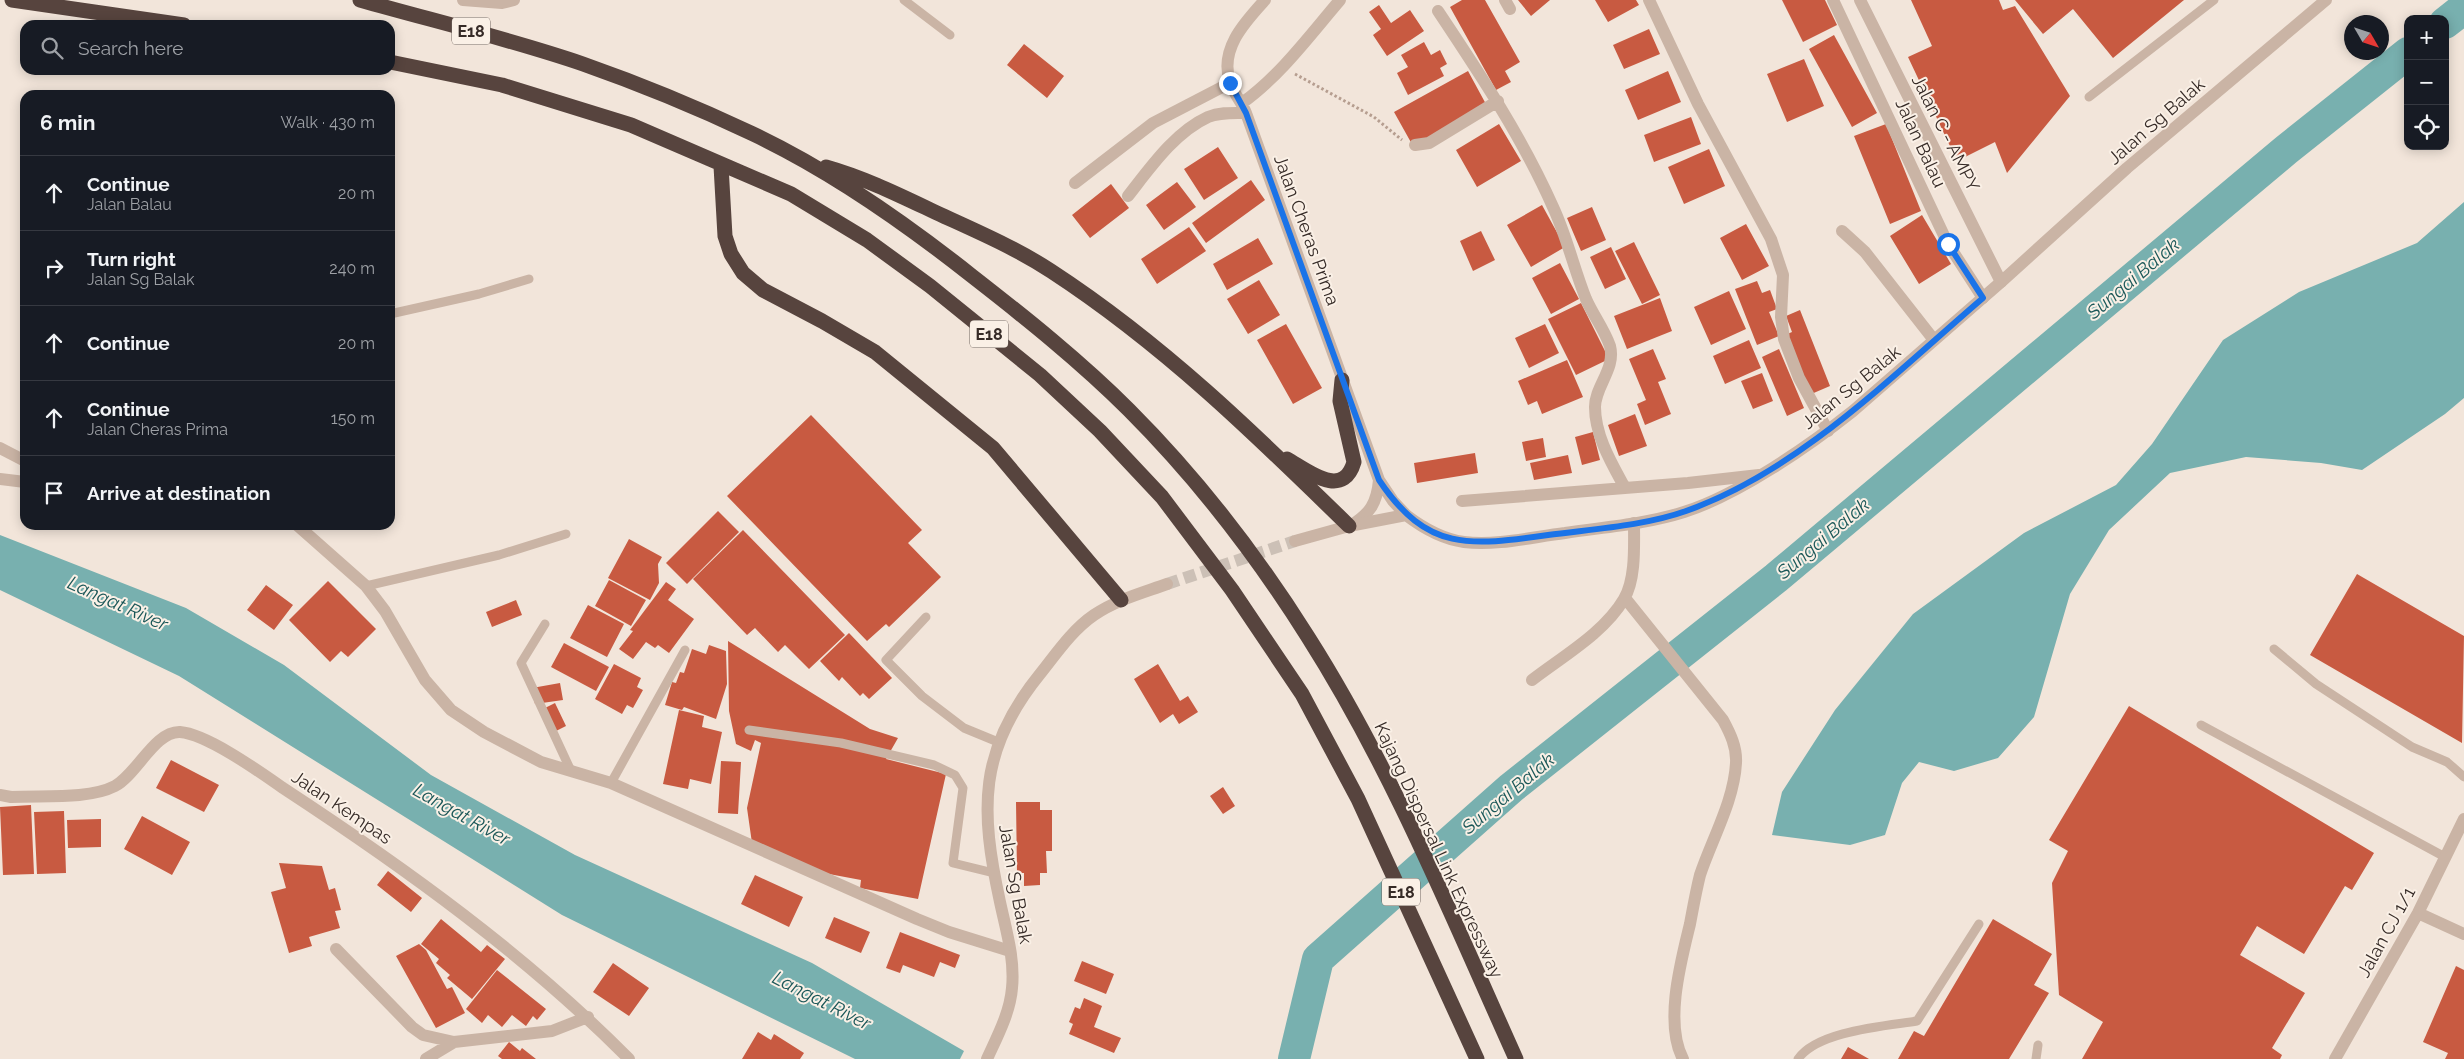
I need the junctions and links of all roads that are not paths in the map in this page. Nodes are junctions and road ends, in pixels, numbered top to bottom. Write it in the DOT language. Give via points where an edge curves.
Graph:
graph roads {
  1 [pos="12,0"];
  2 [pos="360,0"];
  3 [pos="463,0"];
  4 [pos="514,0"];
  5 [pos="904,0"];
  6 [pos="1265,0"];
  7 [pos="1340,0"];
  8 [pos="1649,0"];
  9 [pos="1833,0"];
  10 [pos="1860,0"];
  11 [pos="2214,0"];
  12 [pos="2326,0"];
  13 [pos="1438,11"];
  14 [pos="150,20"];
  15 [pos="950,35"];
  16 [pos="395,63"];
  17 [pos="1230,83"];
  18 [pos="2089,97"];
  19 [pos="1498,101"];
  20 [pos="1244,108"];
  21 [pos="1415,146"];
  22 [pos="812,164"];
  23 [pos="721,166"];
  24 [pos="1075,183"];
  25 [pos="1128,196"];
  26 [pos="1842,230"];
  27 [pos="529,279"];
  28 [pos="2001,282"];
  29 [pos="1983,298"];
  30 [pos="395,313"];
  31 [pos="1934,340"];
  32 [pos="1342,380"];
  33 [pos="1828,431"];
  34 [pos="0,448"];
  35 [pos="1269,448"];
  36 [pos="20,458"];
  37 [pos="1759,475"];
  38 [pos="0,479"];
  39 [pos="1379,480"];
  40 [pos="20,481"];
  41 [pos="1625,488"];
  42 [pos="1462,501"];
  43 [pos="1406,515"];
  44 [pos="1634,523"];
  45 [pos="1349,526"];
  46 [pos="303,530"];
  47 [pos="566,534"];
  48 [pos="1295,541"];
  49 [pos="1167,584"];
  50 [pos="366,586"];
  51 [pos="1625,598"];
  52 [pos="1121,600"];
  53 [pos="926,617"];
  54 [pos="545,624"];
  55 [pos="2274,649"];
  56 [pos="685,650"];
  57 [pos="1532,680"];
  58 [pos="2201,725"];
  59 [pos="749,730"];
  60 [pos="998,742"];
  61 [pos="571,771"];
  62 [pos="2464,777"];
  63 [pos="610,783"];
  64 [pos="0,795"];
  65 [pos="2464,819"];
  66 [pos="2445,857"];
  67 [pos="994,873"];
  68 [pos="2418,913"];
  69 [pos="1979,924"];
  70 [pos="2464,934"];
  71 [pos="336,949"];
  72 [pos="1010,951"];
  73 [pos="588,1017"];
  74 [pos="454,1042"];
  75 [pos="2038,1045"];
  76 [pos="426,1059"];
  77 [pos="629,1059"];
  78 [pos="987,1059"];
  79 [pos="1477,1059"];
  80 [pos="1516,1059"];
  81 [pos="1683,1059"];
  82 [pos="1798,1059"];
  83 [pos="2036,1059"];
  84 [pos="2335,1059"];
  1 -- 14 [label="highway"];
  2 -- 22 [label="highway, Kajang Dispersal Link Expressway / E18" via="582,64 709,115"];
  3 -- 4 [label="street" via="502,3"];
  5 -- 15 [label="lane"];
  6 -- 17 [label="street, Jalan Cheras Prima" via="1236,36 1226,61"];
  7 -- 20 [label="street"];
  8 -- 33 [label="street" via="1698,104 1771,239 1782,275 1784,339"];
  9 -- 29 [label="street, Jalan Balau" via="1948,244"];
  10 -- 28 [label="street, Jalan C - AMPY"];
  11 -- 18 [label="lane"];
  12 -- 28 [label="street, Jalan Sg Balak" via="2127,168"];
  13 -- 19 [label="street"];
  16 -- 23 [label="highway, E18" via="502,85 630,124"];
  17 -- 20 [label="street, Jalan Cheras Prima"];
  17 -- 24 [label="street" via="1153,123"];
  19 -- 21 [label="street" via="1429,143"];
  19 -- 41 [label="street" via="1552,204 1587,300 1604,330 1610,349 1610,368 1595,406 1605,448"];
  20 -- 25 [label="street" via="1209,117 1193,126 1162,154"];
  20 -- 32 [label="street, Jalan Cheras Prima"];
  22 -- 35 [label="highway" via="864,179 989,236 1050,270 1116,315 1174,361"];
  22 -- 80 [label="highway, Kajang Dispersal Link Expressway / E18" via="894,217 1009,305 1128,409 1190,475 1308,636 1389,781"];
  23 -- 52 [label="highway" via="725,236 743,273 762,290 875,352 993,448"];
  23 -- 79 [label="highway, E18" via="790,194 867,240 930,286 1040,375 1100,431 1162,498 1232,590 1302,694 1358,798"];
  26 -- 31 [label="street" via="1865,252"];
  27 -- 30 [label="lane"];
  28 -- 29 [label="street, Jalan Sg Balak"];
  29 -- 31 [label="street, Jalan Sg Balak"];
  31 -- 33 [label="street, Jalan Sg Balak"];
  32 -- 35 [label="highway" via="1340,401 1354,462 1352,471 1336,481 1326,481"];
  32 -- 39 [label="street, Jalan Cheras Prima"];
  33 -- 37 [label="street, Jalan Sg Balak"];
  34 -- 36 [label="street"];
  35 -- 45 [label="highway"];
  37 -- 41 [label="street"];
  37 -- 44 [label="street, Jalan Sg Balak" via="1685,512"];
  38 -- 40 [label="street"];
  39 -- 43 [label="street, Jalan Cheras Prima"];
  39 -- 45 [label="street" via="1373,507"];
  41 -- 42 [label="street"];
  43 -- 44 [label="street, Jalan Sg Balak" via="1432,532 1462,542 1478,543"];
  43 -- 45 [label="street"];
  44 -- 51 [label="street" via="1633,565"];
  45 -- 48 [label="street"];
  46 -- 50 [label="street"];
  47 -- 50 [label="lane" via="499,555"];
  49 -- 52 [label="street, Jalan Sg Balak"];
  50 -- 61 [label="street" via="385,611 424,680 451,710 540,762"];
  51 -- 57 [label="street" via="1599,629"];
  51 -- 81 [label="street" via="1724,720 1734,740 1736,762 1731,788 1700,876 1678,977 1674,1014 1679,1052"];
  52 -- 60 [label="street, Jalan Sg Balak" via="1093,615 1072,635 1028,689"];
  53 -- 60 [label="lane" via="886,660 922,696 964,728"];
  54 -- 61 [label="lane" via="521,663"];
  55 -- 62 [label="lane" via="2316,684 2412,747 2447,762"];
  56 -- 63 [label="lane"];
  58 -- 66 [label="lane"];
  59 -- 67 [label="lane" via="841,743 934,765 955,774 963,788 953,863"];
  60 -- 67 [label="street, Jalan Sg Balak" via="988,790 987,817"];
  61 -- 63 [label="street"];
  63 -- 72 [label="street" via="917,919"];
  64 -- 73 [label="street, Jalan Kempas" via="97,793 115,786 128,776 165,736 179,732 195,736 242,761 353,834 422,884"];
  65 -- 66 [label="street, Jalan CJ 1/1"];
  66 -- 68 [label="street, Jalan CJ 1/1"];
  67 -- 72 [label="street, Jalan Sg Balak"];
  68 -- 70 [label="street"];
  68 -- 84 [label="street, Jalan CJ 1/1"];
  69 -- 82 [label="lane" via="1917,1021 1838,1034 1802,1053"];
  71 -- 74 [label="street" via="423,1036"];
  72 -- 78 [label="street, Jalan Sg Balak" via="1012,990"];
  73 -- 74 [label="street" via="552,1031"];
  73 -- 77 [label="street, Jalan Kempas"];
  74 -- 76 [label="street"];
  75 -- 83 [label="lane"];
}
